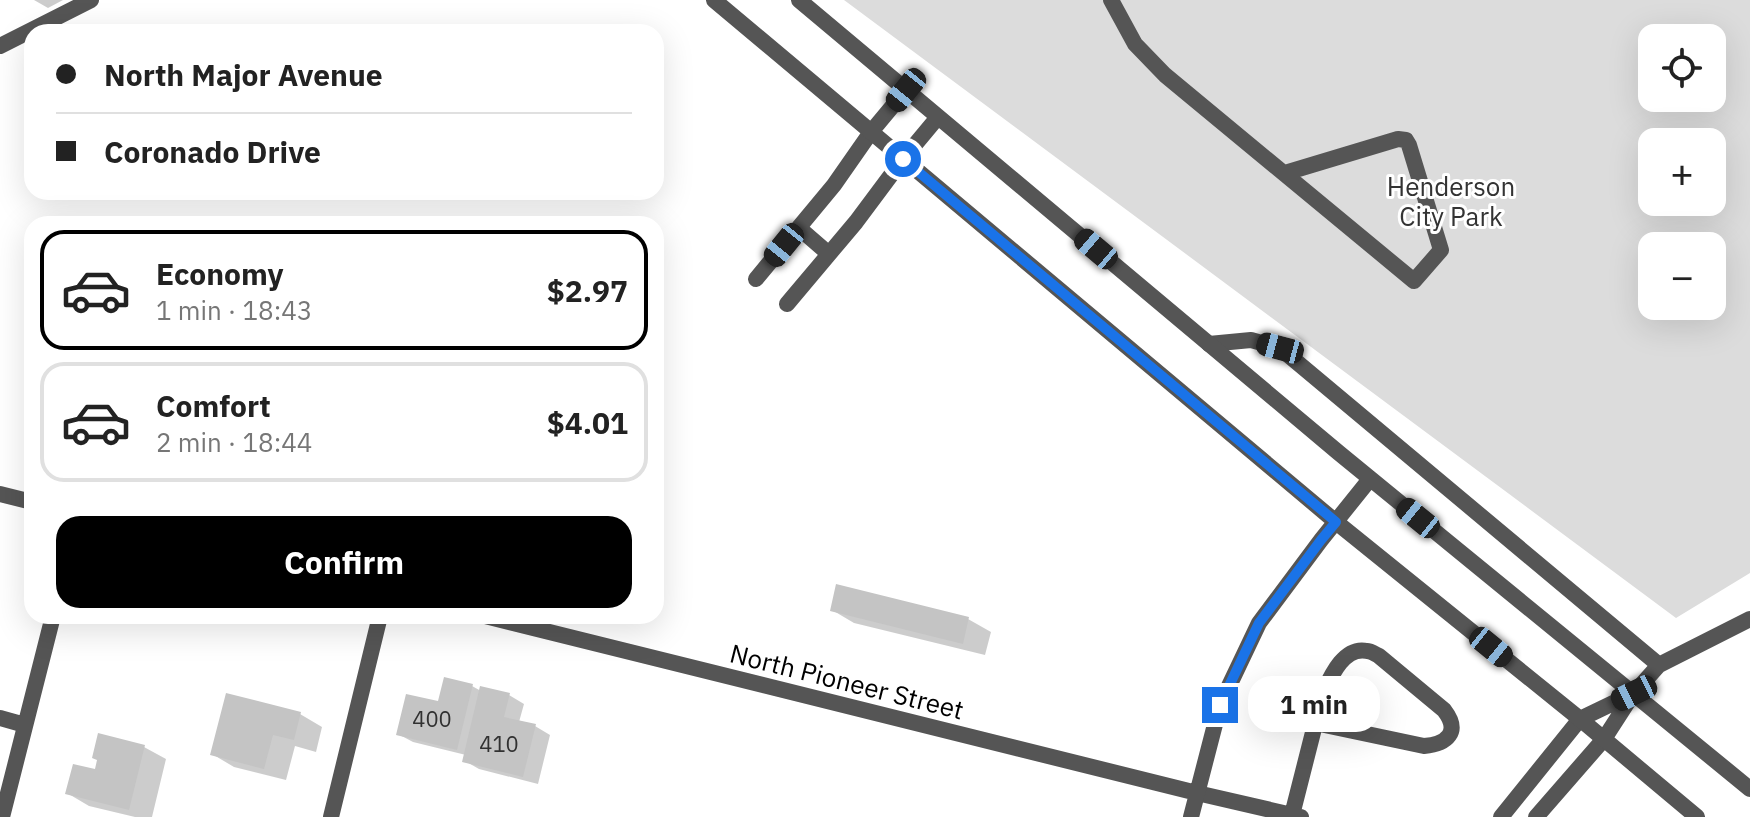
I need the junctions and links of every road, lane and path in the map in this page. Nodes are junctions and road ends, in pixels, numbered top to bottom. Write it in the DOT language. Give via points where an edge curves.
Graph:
graph roads {
  1 [pos="91,0"];
  2 [pos="714,0"];
  3 [pos="799,0"];
  4 [pos="1111,0"];
  5 [pos="44,24"];
  6 [pos="24,34"];
  7 [pos="0,46"];
  8 [pos="906,90"];
  9 [pos="938,117"];
  10 [pos="871,132"];
  11 [pos="903,159"];
  12 [pos="1285,173"];
  13 [pos="799,228"];
  14 [pos="829,254"];
  15 [pos="756,279"];
  16 [pos="787,304"];
  17 [pos="1209,344"];
  18 [pos="1370,479"];
  19 [pos="0,494"];
  20 [pos="24,500"];
  21 [pos="1336,522"];
  22 [pos="1750,619"];
  23 [pos="51,624"];
  24 [pos="378,624"];
  25 [pos="517,624"];
  26 [pos="1659,665"];
  27 [pos="1634,693"];
  28 [pos="0,718"];
  29 [pos="1580,719"];
  30 [pos="1315,723"];
  31 [pos="25,725"];
  32 [pos="1604,739"];
  33 [pos="1750,789"];
  34 [pos="1197,793"];
  35 [pos="1518,795"];
  36 [pos="1538,815"];
  37 [pos="1297,816"];
  38 [pos="2,817"];
  39 [pos="331,817"];
  40 [pos="1191,817"];
  41 [pos="1501,817"];
  42 [pos="1697,817"];
  1 -- 5 [label="street"];
  2 -- 10 [label="street"];
  3 -- 8 [label="street"];
  4 -- 12 [label="street" via="1135,44 1165,75"];
  6 -- 7 [label="street"];
  8 -- 9 [label="street"];
  8 -- 10 [label="street"];
  9 -- 11 [label="street"];
  9 -- 17 [label="street"];
  10 -- 11 [label="street"];
  10 -- 13 [label="street"];
  11 -- 14 [label="street"];
  11 -- 21 [label="street"];
  12 -- 12 [label="street" via="1406,140 1441,250 1414,281"];
  13 -- 14 [label="street"];
  13 -- 15 [label="street"];
  14 -- 16 [label="street"];
  17 -- 18 [label="street"];
  17 -- 26 [label="street" via="1251,340 1280,348"];
  18 -- 21 [label="street"];
  18 -- 27 [label="street"];
  19 -- 20 [label="street"];
  21 -- 29 [label="street"];
  21 -- 34 [label="street" via="1259,623 1220,705"];
  22 -- 26 [label="street"];
  23 -- 31 [label="street"];
  24 -- 39 [label="street"];
  25 -- 34 [label="street, North Pioneer Street"];
  26 -- 27 [label="street"];
  27 -- 29 [label="street"];
  27 -- 32 [label="street"];
  27 -- 33 [label="street"];
  28 -- 31 [label="street"];
  29 -- 32 [label="street"];
  29 -- 35 [label="street"];
  30 -- 30 [label="street" via="1323,693 1346,655 1367,651 1444,710 1453,726 1444,741 1424,746"];
  30 -- 37 [label="street"];
  31 -- 38 [label="street"];
  32 -- 36 [label="street"];
  32 -- 42 [label="street"];
  34 -- 37 [label="street, North Pioneer Street"];
  34 -- 40 [label="street"];
  35 -- 36 [label="street"];
  35 -- 41 [label="street"];
}
